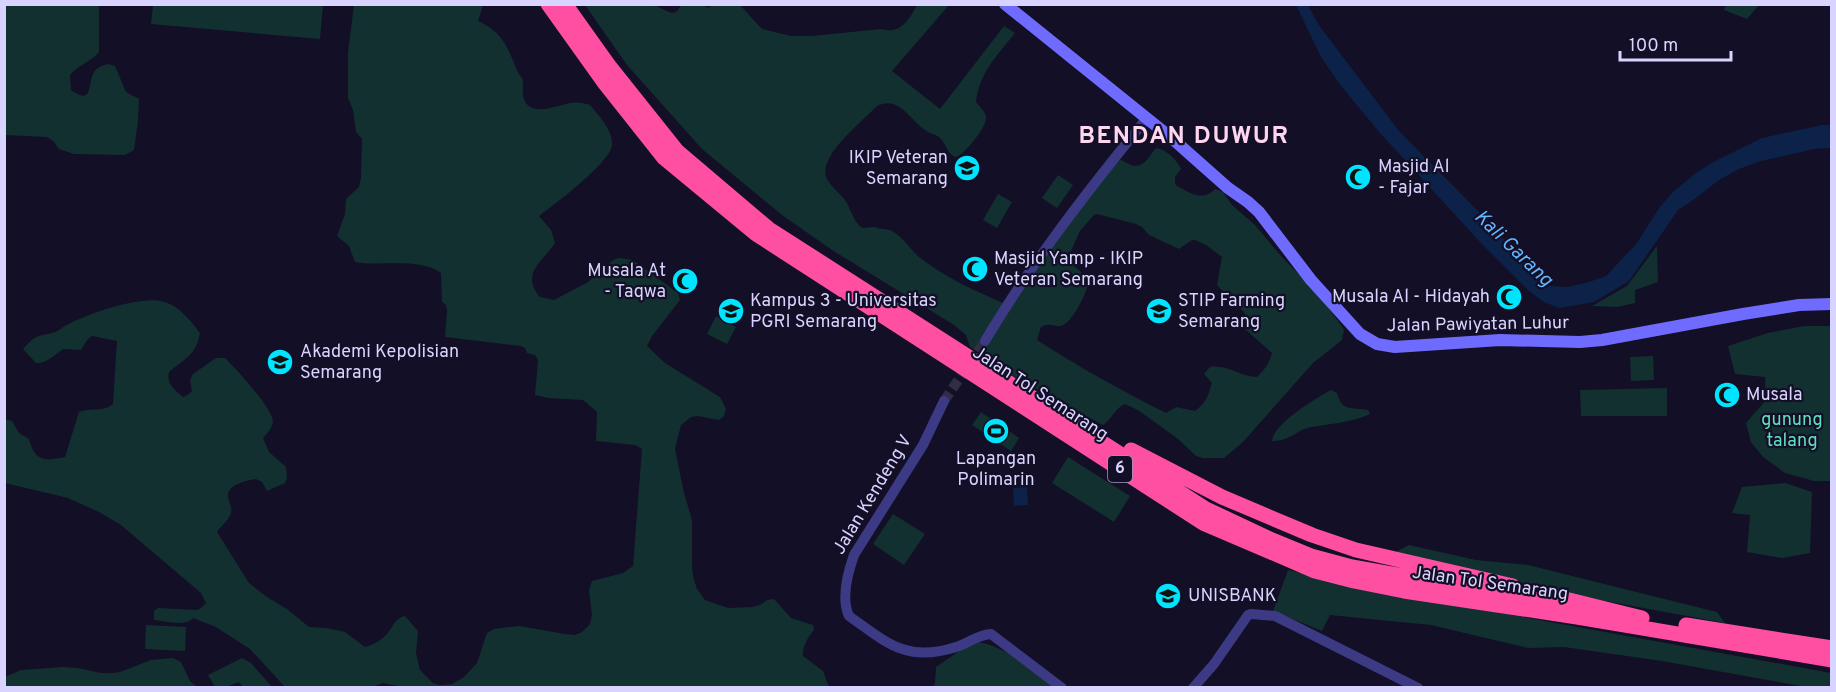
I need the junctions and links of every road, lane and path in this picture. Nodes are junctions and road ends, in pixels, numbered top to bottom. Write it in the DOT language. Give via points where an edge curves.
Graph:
graph roads {
  1 [pos="548,4"];
  2 [pos="565,4"];
  3 [pos="1005,4"];
  4 [pos="1147,118"];
  5 [pos="1832,304"];
  6 [pos="985,341"];
  7 [pos="944,401"];
  8 [pos="1832,648"];
  9 [pos="1832,660"];
  10 [pos="1062,687"];
  11 [pos="1193,687"];
  12 [pos="1418,687"];
  1 -- 9 [label="highway, Jalan Tol Semarang / 6" via="664,158 756,234 1203,523 1315,571 1354,581"];
  2 -- 8 [label="highway, Jalan Tol Semarang" via="677,151 769,229 1046,405 1222,497 1356,550 1642,618"];
  3 -- 4 [label="main road, Jalan Pawiyatan Luhur"];
  4 -- 5 [label="main road, Jalan Pawiyatan Luhur" via="1259,212 1311,280 1360,334 1388,347 1500,340 1602,340 1735,315"];
  4 -- 6 [label="street" via="1102,171"];
  7 -- 10 [label="street, Jalan Kendeng V" via="923,445 854,555 848,570 846,609 849,616 903,651 920,654 941,652 991,634"];
  11 -- 12 [label="street" via="1251,614 1275,616"];
}
